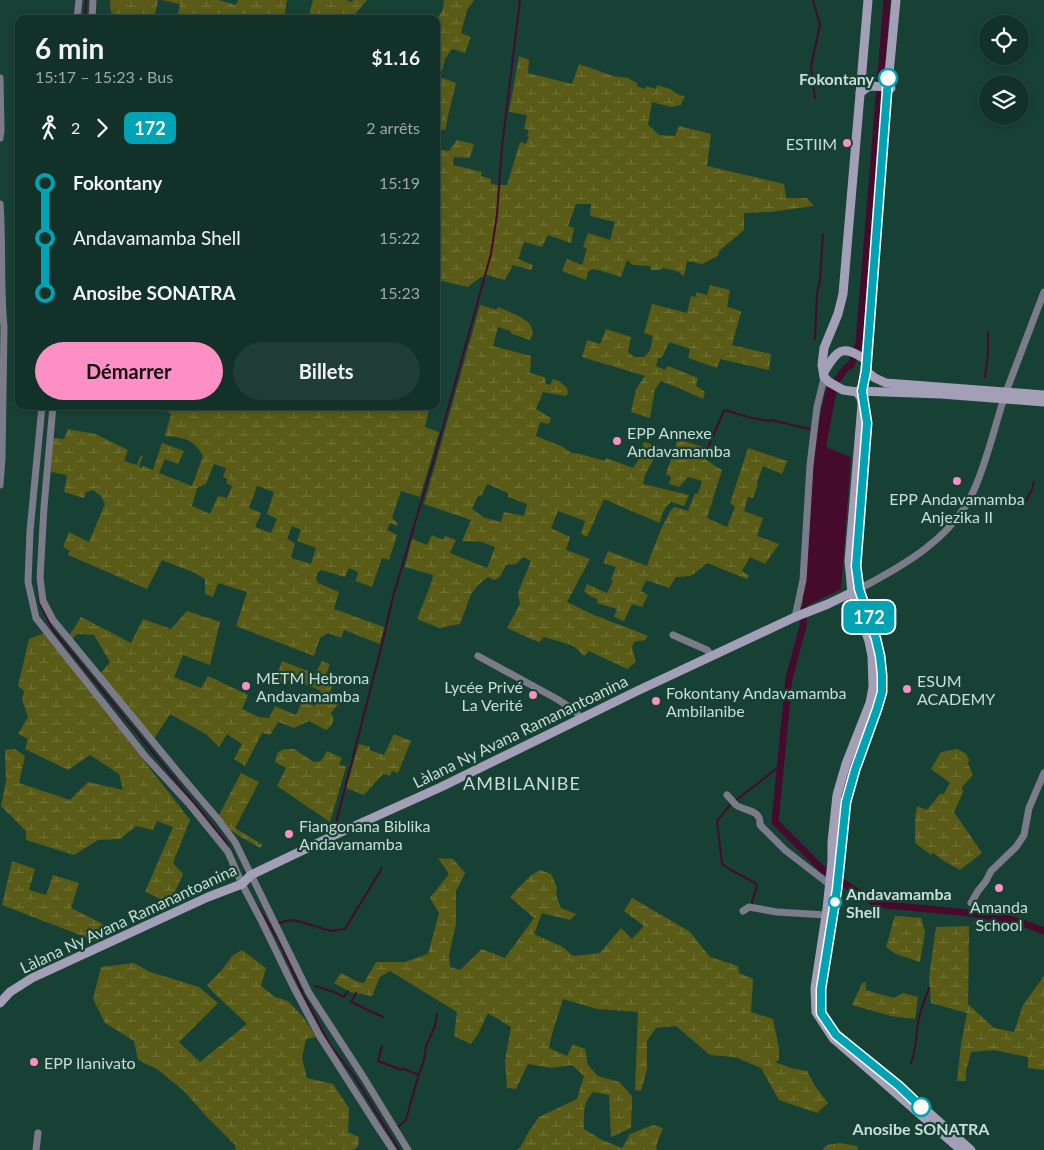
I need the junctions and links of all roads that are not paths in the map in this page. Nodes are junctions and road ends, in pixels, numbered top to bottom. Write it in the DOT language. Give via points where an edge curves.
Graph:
graph roads {
  1 [pos="79,0"];
  2 [pos="93,0"];
  3 [pos="868,0"];
  4 [pos="896,0"];
  5 [pos="77,15"];
  6 [pos="92,15"];
  7 [pos="0,78"];
  8 [pos="888,91"];
  9 [pos="860,93"];
  10 [pos="0,138"];
  11 [pos="0,204"];
  12 [pos="1044,292"];
  13 [pos="866,371"];
  14 [pos="824,374"];
  15 [pos="840,389"];
  16 [pos="862,391"];
  17 [pos="1005,395"];
  18 [pos="1044,395"];
  19 [pos="1044,402"];
  20 [pos="42,410"];
  21 [pos="53,410"];
  22 [pos="0,485"];
  23 [pos="855,591"];
  24 [pos="799,615"];
  25 [pos="674,635"];
  26 [pos="478,656"];
  27 [pos="712,656"];
  28 [pos="580,718"];
  29 [pos="1044,773"];
  30 [pos="731,799"];
  31 [pos="252,875"];
  32 [pos="242,884"];
  33 [pos="832,885"];
  34 [pos="971,903"];
  35 [pos="743,911"];
  36 [pos="826,915"];
  37 [pos="0,1003"];
  38 [pos="38,1133"];
  39 [pos="36,1150"];
  40 [pos="393,1150"];
  41 [pos="408,1150"];
  42 [pos="961,1150"];
  43 [pos="971,1150"];
  1 -- 5 [label="street"];
  2 -- 6 [label="street"];
  3 -- 9 [label="street"];
  4 -- 8 [label="street"];
  7 -- 10 [label="street"];
  8 -- 9 [label="street" via="869,86"];
  8 -- 13 [label="street"];
  9 -- 14 [label="street" via="843,294 822,356"];
  11 -- 22 [label="street" via="4,327"];
  12 -- 17 [label="street, Làlana Ny Avana Ramanantoanina"];
  13 -- 14 [label="street" via="866,360 844,350 835,354"];
  13 -- 16 [label="street"];
  13 -- 17 [label="street" via="886,383"];
  14 -- 15 [label="street"];
  14 -- 24 [label="street" via="826,372 817,408 810,465"];
  15 -- 16 [label="street"];
  15 -- 23 [label="street" via="857,392 862,404 849,561"];
  16 -- 17 [label="street"];
  16 -- 23 [label="street" via="867,423"];
  17 -- 18 [label="street"];
  17 -- 19 [label="street"];
  17 -- 23 [label="street, Làlana Ny Avana Ramanantoanina" via="974,490 955,521 921,553"];
  20 -- 32 [label="street" via="28,582 36,618 145,756 228,852"];
  21 -- 31 [label="street" via="40,578 44,601 54,620 217,818 235,842"];
  23 -- 24 [label="street, Làlana Ny Avana Ramanantoanina"];
  23 -- 33 [label="street" via="872,656 873,687 836,795"];
  23 -- 33 [label="street" via="876,639 882,692 846,802 839,874"];
  24 -- 27 [label="street, Làlana Ny Avana Ramanantoanina"];
  25 -- 27 [label="street" via="707,650"];
  26 -- 28 [label="street" via="557,699"];
  27 -- 28 [label="street, Làlana Ny Avana Ramanantoanina"];
  28 -- 31 [label="street, Làlana Ny Avana Ramanantoanina"];
  29 -- 34 [label="street" via="1029,808 1024,835 1016,848 991,871"];
  30 -- 33 [label="street" via="736,805 756,814 760,825 780,845"];
  31 -- 32 [label="street, Làlana Ny Avana Ramanantoanina"];
  31 -- 41 [label="street" via="309,993"];
  32 -- 37 [label="street, Làlana Ny Avana Ramanantoanina" via="32,978 10,992"];
  32 -- 40 [label="street" via="319,1034"];
  33 -- 36 [label="street"];
  33 -- 43 [label="street" via="821,1013 836,1035"];
  35 -- 36 [label="street" via="749,907"];
  36 -- 42 [label="street" via="815,988 816,1012 833,1038"];
  38 -- 39 [label="street"];
}
